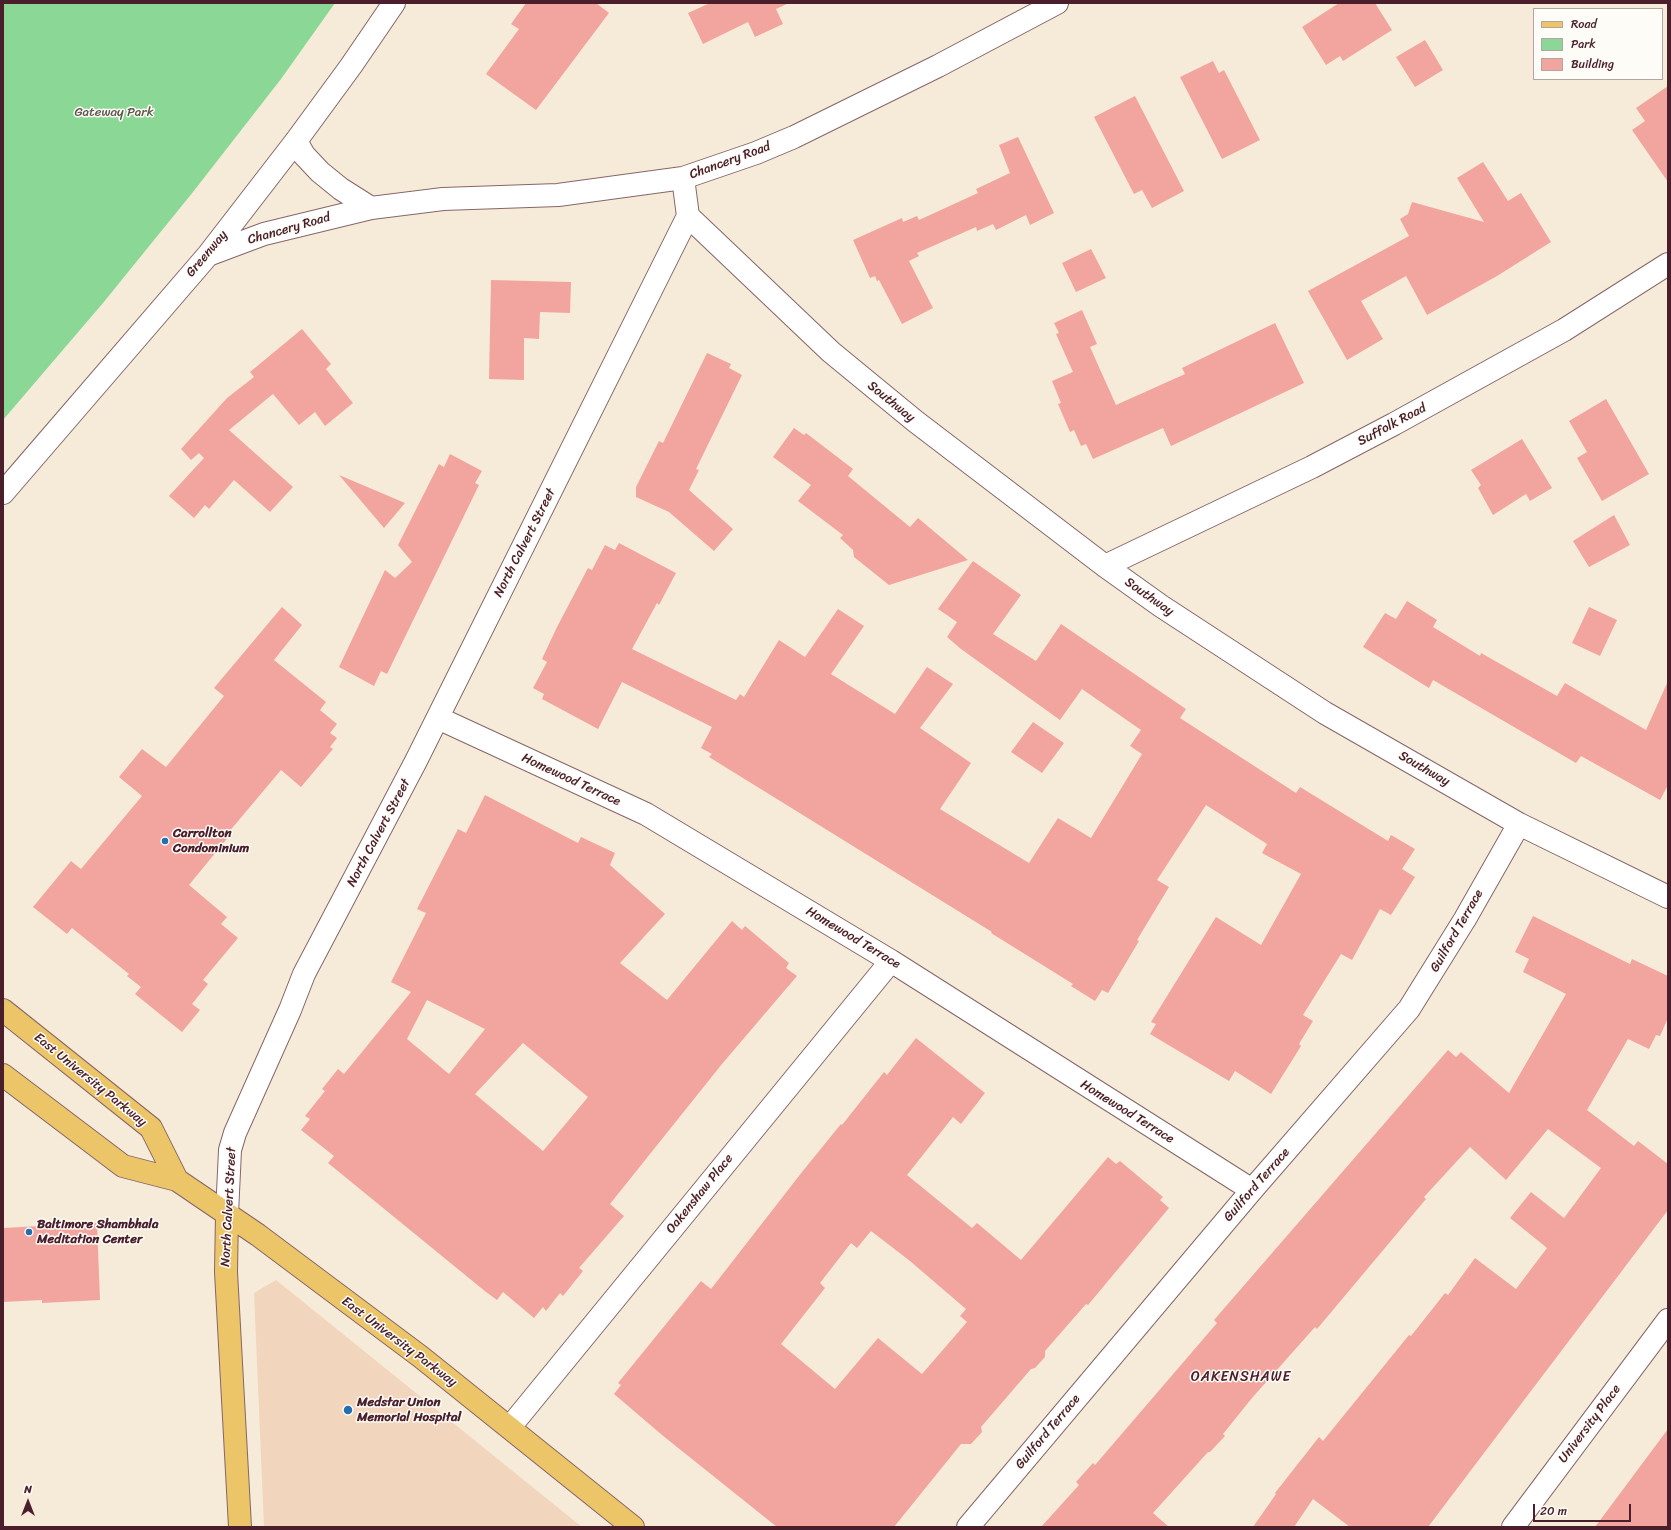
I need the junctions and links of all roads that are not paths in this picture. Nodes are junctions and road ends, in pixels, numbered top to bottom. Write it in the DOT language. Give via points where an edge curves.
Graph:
graph roads {
  1 [pos="394,3"];
  2 [pos="1058,3"];
  3 [pos="296,141"];
  4 [pos="683,178"];
  5 [pos="371,208"];
  6 [pos="688,216"];
  7 [pos="208,255"];
  8 [pos="1668,264"];
  9 [pos="3,493"];
  10 [pos="1105,566"];
  11 [pos="438,718"];
  12 [pos="1519,824"];
  13 [pos="1668,896"];
  14 [pos="891,960"];
  15 [pos="3,1010"];
  16 [pos="3,1075"];
  17 [pos="177,1180"];
  18 [pos="1252,1190"];
  19 [pos="227,1214"];
  20 [pos="1668,1320"];
  21 [pos="510,1427"];
  22 [pos="240,1527"];
  23 [pos="633,1527"];
  24 [pos="968,1527"];
  25 [pos="1513,1527"];
  1 -- 3 [label="street, Greenway"];
  2 -- 4 [label="street, Chancery Road" via="794,137"];
  3 -- 5 [label="street" via="304,155 320,172"];
  3 -- 7 [label="street, Greenway"];
  4 -- 5 [label="street, Chancery Road" via="558,195 443,199"];
  4 -- 6 [label="street"];
  5 -- 7 [label="street, Chancery Road" via="270,233"];
  6 -- 10 [label="street, Southway" via="831,352 921,426"];
  6 -- 11 [label="street, North Calvert Street"];
  7 -- 9 [label="street, Greenway"];
  8 -- 10 [label="street, Suffolk Road" via="1564,330 1312,468"];
  10 -- 12 [label="street, Southway" via="1161,606 1325,713"];
  11 -- 14 [label="street, Homewood Terrace" via="646,814"];
  11 -- 19 [label="street, North Calvert Street" via="304,974 244,1110 230,1150"];
  12 -- 13 [label="street, Southway"];
  12 -- 18 [label="street, Guilford Terrace" via="1465,919 1409,1009"];
  14 -- 18 [label="street, Homewood Terrace"];
  14 -- 21 [label="street, Oakenshaw Place"];
  15 -- 17 [label="main road, East University Parkway" via="151,1128"];
  16 -- 17 [label="main road, East University Parkway" via="123,1166"];
  17 -- 19 [label="main road, East University Parkway"];
  18 -- 24 [label="street, Guilford Terrace"];
  19 -- 21 [label="main road, East University Parkway" via="421,1357"];
  19 -- 22 [label="main road, North Calvert Street" via="226,1272"];
  20 -- 25 [label="street, University Place"];
  21 -- 23 [label="main road, East University Parkway"];
}
